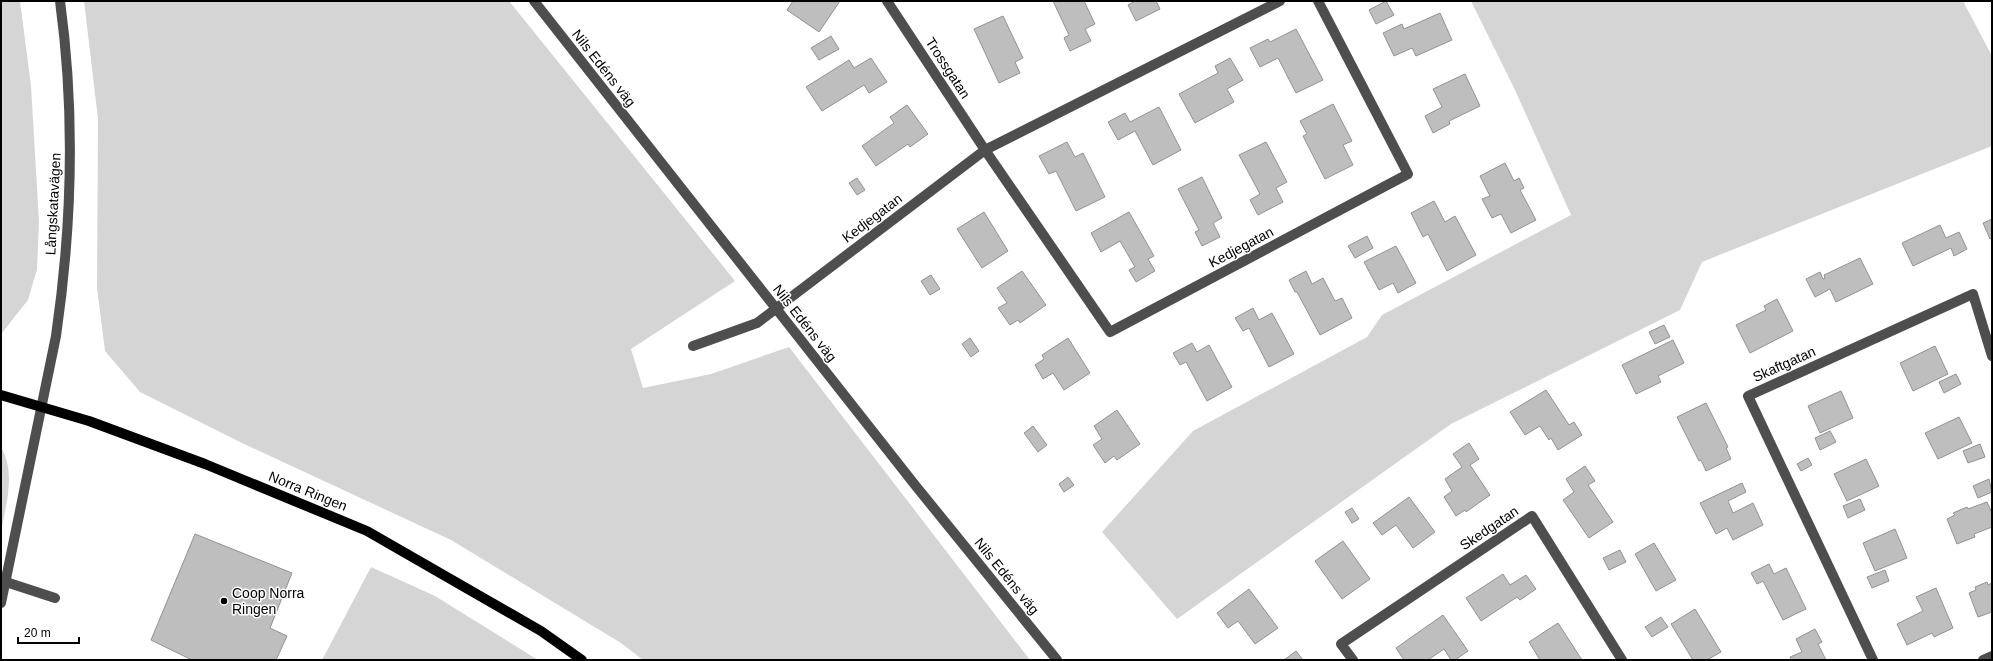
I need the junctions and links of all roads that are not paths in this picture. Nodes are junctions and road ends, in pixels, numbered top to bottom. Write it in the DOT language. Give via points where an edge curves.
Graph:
graph roads {
  1 [pos="60,1"];
  2 [pos="534,1"];
  3 [pos="887,1"];
  4 [pos="1280,1"];
  5 [pos="1318,1"];
  6 [pos="985,150"];
  7 [pos="776,309"];
  8 [pos="693,346"];
  9 [pos="1992,356"];
  10 [pos="1,395"];
  11 [pos="40,407"];
  12 [pos="6,582"];
  13 [pos="55,598"];
  14 [pos="1,603"];
  15 [pos="1992,656"];
  16 [pos="582,660"];
  17 [pos="1057,660"];
  18 [pos="1352,660"];
  19 [pos="1622,660"];
  20 [pos="1873,660"];
  21 [pos="1983,660"];
  1 -- 11 [label="street, Långskatavägen" via="65,35 71,170 61,298 56,336"];
  2 -- 7 [label="street, Nils Edéns väg"];
  3 -- 6 [label="street, Trossgatan"];
  4 -- 6 [label="street, Kedjegatan"];
  5 -- 6 [label="street, Kedjegatan" via="1408,174 1110,332"];
  6 -- 7 [label="street, Kedjegatan"];
  7 -- 8 [label="street, Kedjegatan" via="757,323"];
  7 -- 17 [label="street, Nils Edéns väg"];
  9 -- 20 [label="street, Skaftgatan" via="1973,294 1748,396"];
  10 -- 11 [label="main road, Norra Ringen"];
  11 -- 12 [label="street, Långskatavägen"];
  11 -- 16 [label="main road, Norra Ringen" via="89,421 205,464 367,531 541,631"];
  12 -- 13 [label="street"];
  12 -- 14 [label="street, Långskatavägen"];
  15 -- 21 [label="street"];
  18 -- 19 [label="street, Skedgatan" via="1341,644 1532,516"];
}
